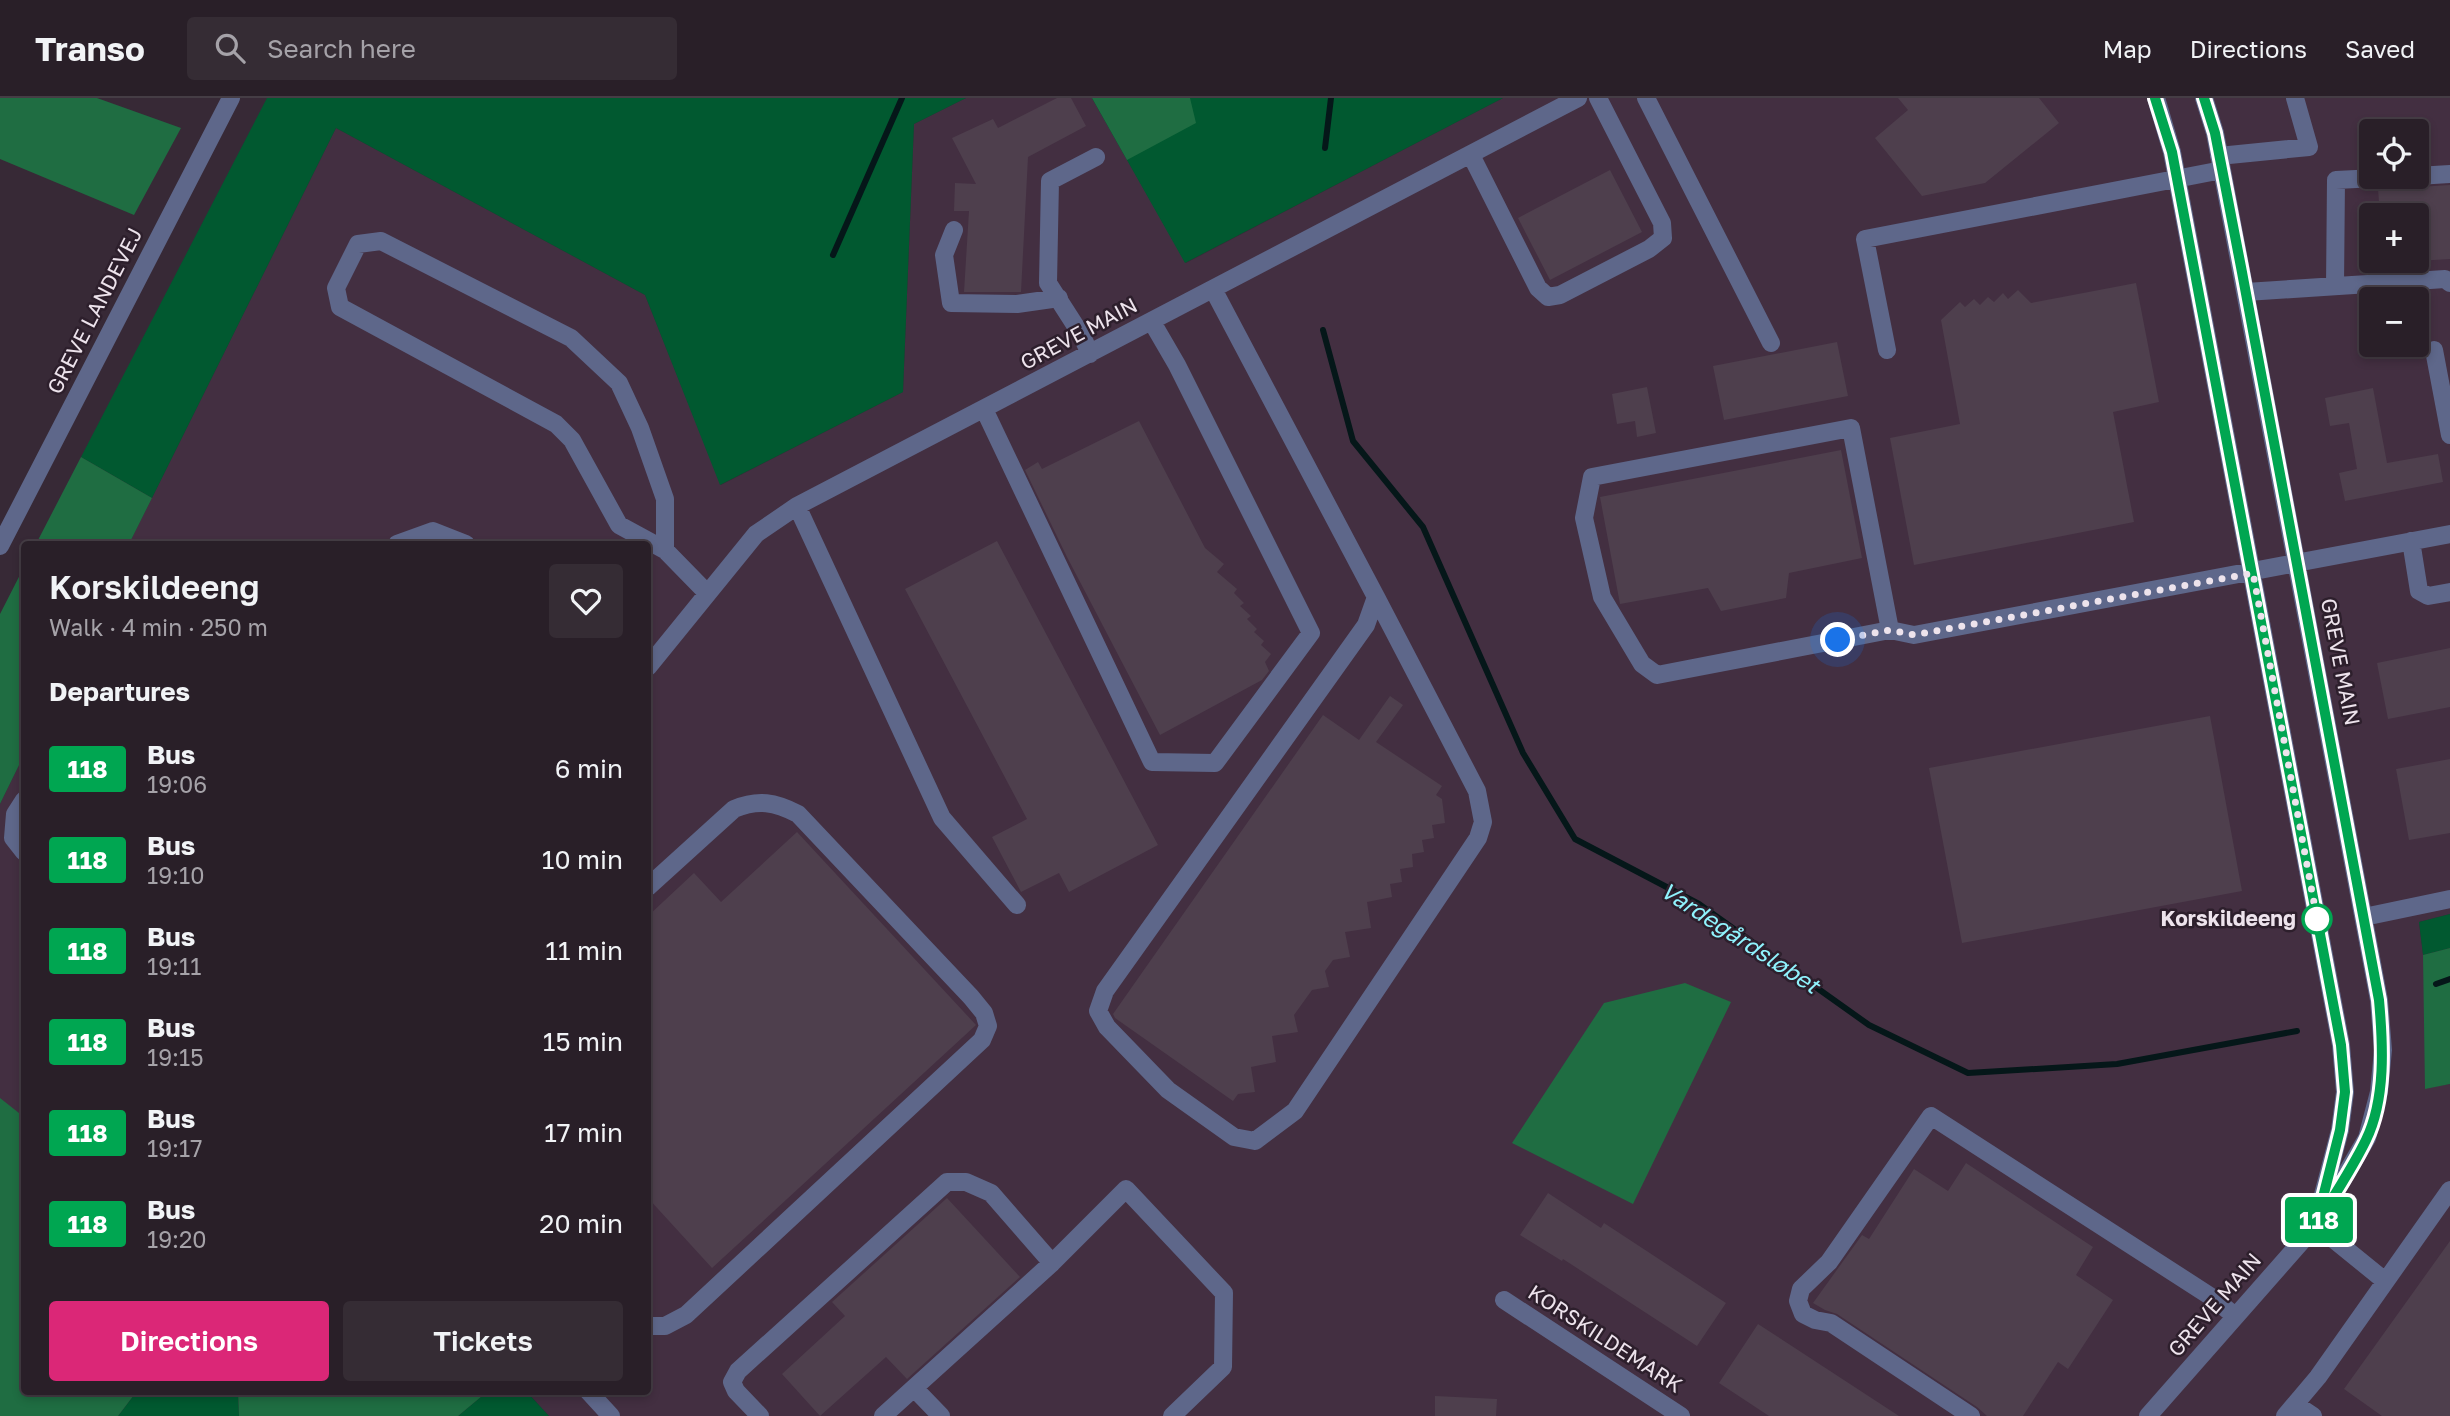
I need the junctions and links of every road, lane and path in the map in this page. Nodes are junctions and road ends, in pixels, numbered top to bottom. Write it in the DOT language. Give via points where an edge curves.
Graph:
graph roads {
  1 [pos="231,98"];
  2 [pos="1578,98"];
  3 [pos="1598,98"];
  4 [pos="1646,98"];
  5 [pos="2155,98"];
  6 [pos="2204,98"];
  7 [pos="2295,98"];
  8 [pos="1471,155"];
  9 [pos="1096,157"];
  10 [pos="2221,163"];
  11 [pos="2450,174"];
  12 [pos="2429,175"];
  13 [pos="2177,179"];
  14 [pos="2359,179"];
  15 [pos="954,230"];
  16 [pos="2450,283"];
  17 [pos="2335,286"];
  18 [pos="1213,289"];
  19 [pos="2246,292"];
  20 [pos="1059,298"];
  21 [pos="1152,321"];
  22 [pos="1771,343"];
  23 [pos="1887,350"];
  24 [pos="2434,350"];
  25 [pos="1090,354"];
  26 [pos="984,410"];
  27 [pos="2450,435"];
  28 [pos="797,506"];
  29 [pos="2450,534"];
  30 [pos="405,541"];
  31 [pos="458,541"];
  32 [pos="648,541"];
  33 [pos="2412,541"];
  34 [pos="651,543"];
  35 [pos="0,546"];
  36 [pos="665,550"];
  37 [pos="2298,563"];
  38 [pos="2253,573"];
  39 [pos="2450,592"];
  40 [pos="707,593"];
  41 [pos="1376,597"];
  42 [pos="1890,630"];
  43 [pos="651,663"];
  44 [pos="21,805"];
  45 [pos="21,848"];
  46 [pos="651,884"];
  47 [pos="2450,899"];
  48 [pos="1017,905"];
  49 [pos="2364,917"];
  50 [pos="2450,1190"];
  51 [pos="2316,1225"];
  52 [pos="1052,1263"];
  53 [pos="2385,1281"];
  54 [pos="1504,1300"];
  55 [pos="2235,1316"];
  56 [pos="651,1326"];
  57 [pos="914,1388"];
  58 [pos="592,1395"];
  59 [pos="2290,1410"];
  60 [pos="611,1416"];
  61 [pos="760,1416"];
  62 [pos="883,1416"];
  63 [pos="941,1416"];
  64 [pos="1172,1416"];
  65 [pos="1681,1416"];
  66 [pos="1971,1416"];
  67 [pos="2148,1416"];
  68 [pos="2313,1416"];
  1 -- 35 [label="street, GREVE LANDEVEJ"];
  2 -- 8 [label="street, GREVE MAIN"];
  3 -- 8 [label="street" via="1661,223 1663,238 1560,295 1548,297 1538,288"];
  4 -- 22 [label="street"];
  5 -- 13 [label="street, GREVE MAIN"];
  6 -- 10 [label="street, GREVE MAIN"];
  7 -- 10 [label="street" via="2309,147"];
  8 -- 18 [label="street, GREVE MAIN"];
  9 -- 20 [label="street" via="1050,181 1048,283"];
  10 -- 13 [label="street"];
  10 -- 19 [label="street, GREVE MAIN"];
  11 -- 12 [label="street"];
  13 -- 23 [label="street" via="1865,239"];
  13 -- 38 [label="street, GREVE MAIN"];
  14 -- 17 [label="street" via="2336,180"];
  15 -- 20 [label="street" via="944,255 951,303 1017,304"];
  16 -- 17 [label="street" via="2445,279"];
  17 -- 19 [label="street"];
  18 -- 21 [label="street, GREVE MAIN"];
  18 -- 41 [label="street"];
  19 -- 37 [label="street, GREVE MAIN"];
  20 -- 25 [label="street"];
  21 -- 25 [label="street, GREVE MAIN"];
  21 -- 26 [label="street" via="1311,634 1215,763 1152,762"];
  24 -- 27 [label="street"];
  25 -- 26 [label="street, GREVE MAIN"];
  26 -- 28 [label="street, GREVE MAIN"];
  28 -- 40 [label="street, GREVE MAIN" via="756,534"];
  28 -- 48 [label="street" via="942,818"];
  29 -- 33 [label="street"];
  30 -- 31 [label="street" via="433,531"];
  32 -- 36 [label="street" via="619,526 572,440 556,424 340,307 336,288 358,244 381,241 571,338 619,383 665,499"];
  33 -- 37 [label="street"];
  33 -- 39 [label="street" via="2419,591 2428,596"];
  34 -- 36 [label="street"];
  36 -- 40 [label="street"];
  37 -- 38 [label="street"];
  37 -- 49 [label="street, GREVE MAIN"];
  38 -- 42 [label="street" via="1914,635"];
  38 -- 51 [label="street, GREVE MAIN" via="2341,1045 2345,1092 2340,1130"];
  40 -- 43 [label="street, GREVE MAIN"];
  41 -- 41 [label="street" via="1366,625 1112,980 1098,1011 1107,1027 1168,1090 1234,1138 1255,1142 1295,1111 1478,838 1483,822 1477,790"];
  42 -- 42 [label="street" via="1851,428 1592,477 1584,518 1602,597 1642,664 1657,675"];
  44 -- 45 [label="street" via="15,814 13,838"];
  46 -- 56 [label="street" via="734,809 750,802 783,806 798,814 971,997 988,1026 982,1040 686,1315 665,1326"];
  47 -- 49 [label="street"];
  49 -- 51 [label="street, GREVE MAIN" via="2379,1000 2383,1050 2379,1092 2367,1138"];
  50 -- 53 [label="street"];
  51 -- 53 [label="street"];
  51 -- 55 [label="street, GREVE MAIN"];
  52 -- 57 [label="street"];
  52 -- 61 [label="street" via="990,1193 966,1182 947,1182 738,1371 732,1382 736,1391"];
  52 -- 64 [label="street" via="1126,1189 1224,1293 1223,1367"];
  53 -- 59 [label="street"];
  54 -- 65 [label="street, KORSKILDEMARK"];
  55 -- 66 [label="street" via="1931,1116 1829,1262 1801,1289 1798,1301 1803,1314 1831,1323"];
  55 -- 67 [label="street, GREVE MAIN"];
  57 -- 62 [label="street"];
  57 -- 63 [label="street"];
  58 -- 60 [label="street"];
  59 -- 68 [label="street"];
}
